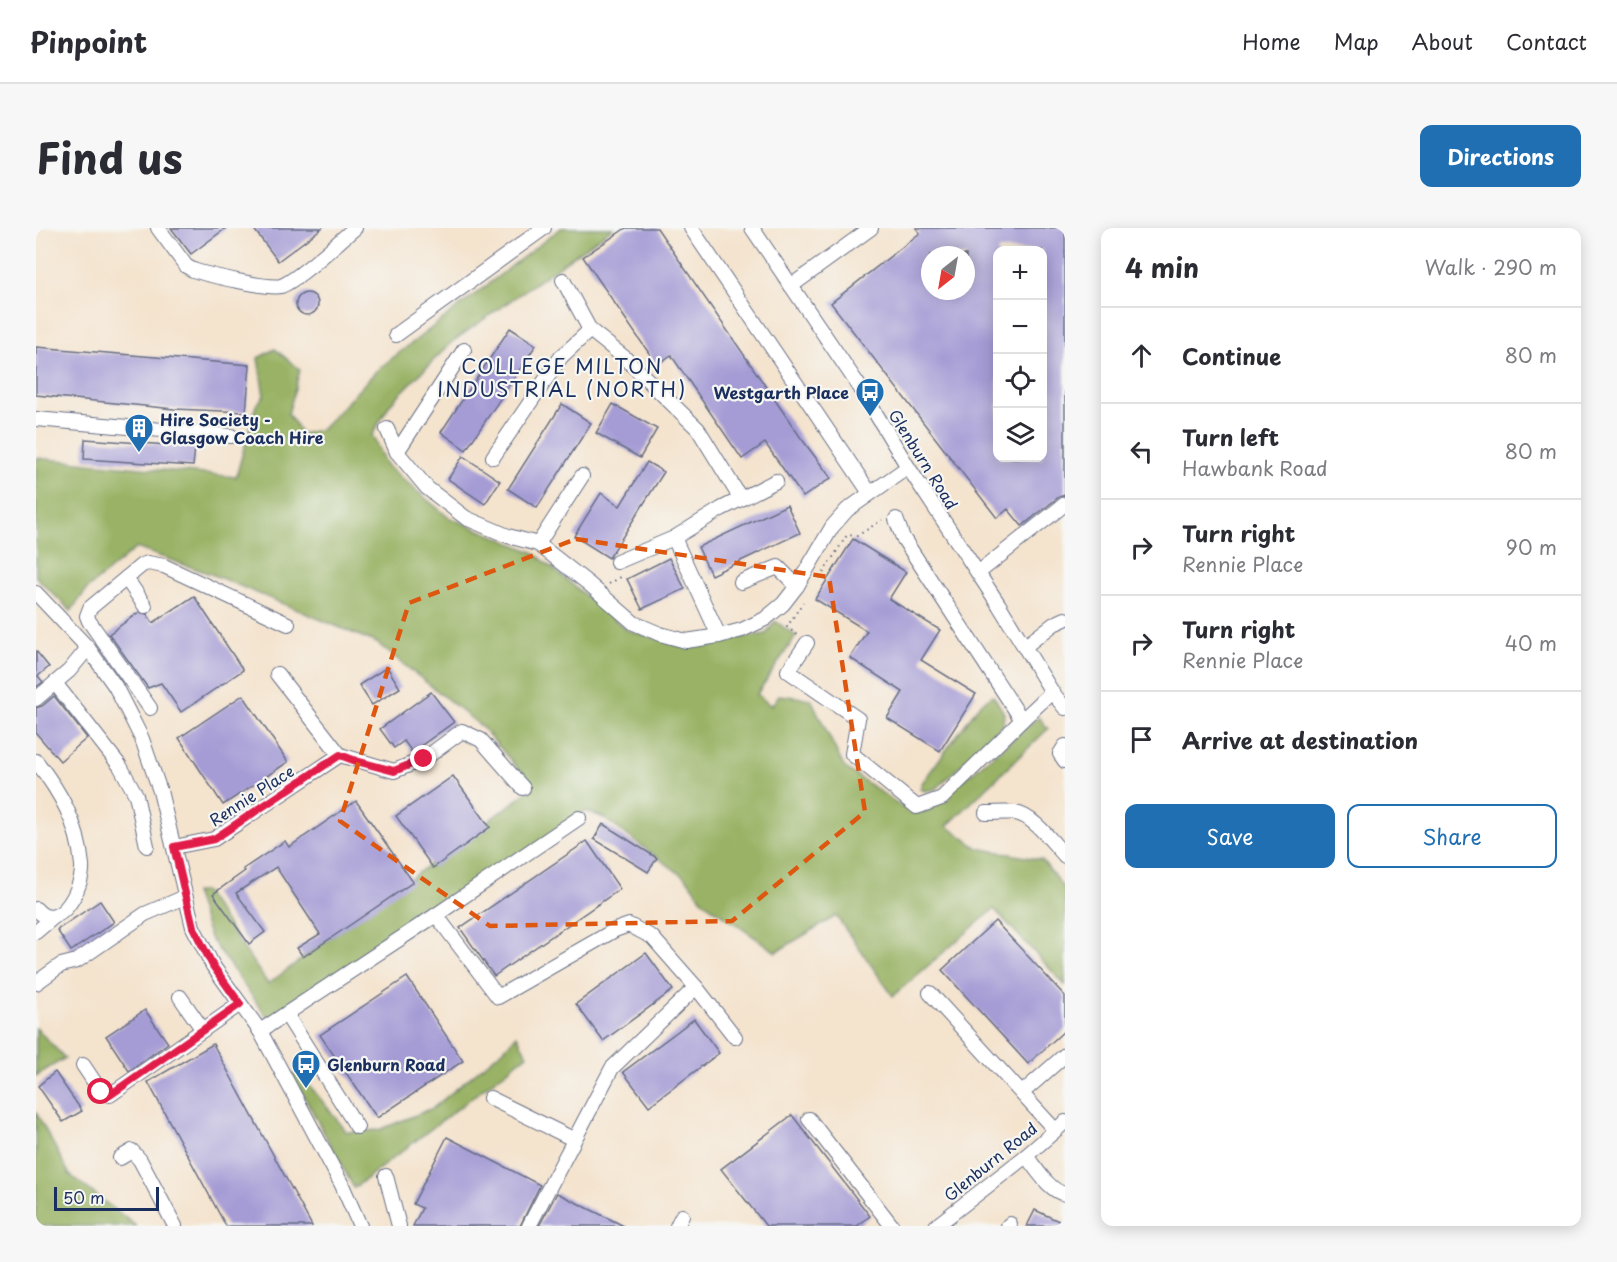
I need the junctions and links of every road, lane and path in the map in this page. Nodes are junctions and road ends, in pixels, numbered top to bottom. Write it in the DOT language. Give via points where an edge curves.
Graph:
graph roads {
  1 [pos="158,228"];
  2 [pos="355,228"];
  3 [pos="544,228"];
  4 [pos="691,228"];
  5 [pos="752,228"];
  6 [pos="871,228"];
  7 [pos="562,280"];
  8 [pos="791,286"];
  9 [pos="590,330"];
  10 [pos="396,335"];
  11 [pos="464,350"];
  12 [pos="436,367"];
  13 [pos="448,376"];
  14 [pos="36,419"];
  15 [pos="387,429"];
  16 [pos="231,436"];
  17 [pos="397,452"];
  18 [pos="493,457"];
  19 [pos="908,467"];
  20 [pos="582,476"];
  21 [pos="776,481"];
  22 [pos="870,493"];
  23 [pos="741,499"];
  24 [pos="1065,504"];
  25 [pos="896,519"];
  26 [pos="674,538"];
  27 [pos="538,544"];
  28 [pos="617,562"];
  29 [pos="978,573"];
  30 [pos="126,578"];
  31 [pos="817,581"];
  32 [pos="741,582"];
  33 [pos="797,586"];
  34 [pos="596,591"];
  35 [pos="36,592"];
  36 [pos="805,600"];
  37 [pos="145,606"];
  38 [pos="1065,619"];
  39 [pos="288,624"];
  40 [pos="719,636"];
  41 [pos="807,643"];
  42 [pos="1024,646"];
  43 [pos="88,648"];
  44 [pos="277,674"];
  45 [pos="55,683"];
  46 [pos="1052,692"];
  47 [pos="36,699"];
  48 [pos="1065,708"];
  49 [pos="132,720"];
  50 [pos="1022,720"];
  51 [pos="1065,746"];
  52 [pos="340,755"];
  53 [pos="36,761"];
  54 [pos="1065,761"];
  55 [pos="523,788"];
  56 [pos="986,813"];
  57 [pos="579,818"];
  58 [pos="147,846"];
  59 [pos="174,847"];
  60 [pos="1065,856"];
  61 [pos="185,897"];
  62 [pos="36,909"];
  63 [pos="436,915"];
  64 [pos="55,916"];
  65 [pos="36,932"];
  66 [pos="36,983"];
  67 [pos="696,987"];
  68 [pos="930,993"];
  69 [pos="180,996"];
  70 [pos="240,1004"];
  71 [pos="286,1014"];
  72 [pos="203,1030"];
  73 [pos="260,1031"];
  74 [pos="735,1037"];
  75 [pos="1065,1055"];
  76 [pos="83,1065"];
  77 [pos="1022,1094"];
  78 [pos="490,1098"];
  79 [pos="809,1119"];
  80 [pos="1060,1126"];
  81 [pos="357,1127"];
  82 [pos="573,1139"];
  83 [pos="1026,1156"];
  84 [pos="120,1158"];
  85 [pos="386,1176"];
  86 [pos="1065,1194"];
  87 [pos="175,1226"];
  88 [pos="360,1226"];
  89 [pos="399,1226"];
  90 [pos="529,1226"];
  91 [pos="892,1226"];
  92 [pos="936,1226"];
  1 -- 2 [label="street" via="193,270 280,286"];
  3 -- 10 [label="street"];
  4 -- 22 [label="street"];
  5 -- 8 [label="street, Glenburn Road"];
  6 -- 8 [label="street"];
  7 -- 9 [label="street"];
  8 -- 19 [label="street, Glenburn Road"];
  9 -- 18 [label="street" via="561,357"];
  9 -- 23 [label="street" via="626,358 698,429"];
  11 -- 13 [label="street"];
  12 -- 13 [label="street"];
  13 -- 17 [label="street"];
  14 -- 16 [label="street"];
  15 -- 17 [label="street"];
  17 -- 27 [label="street" via="427,488 466,518"];
  19 -- 22 [label="street"];
  19 -- 29 [label="street, Glenburn Road"];
  20 -- 27 [label="street"];
  21 -- 23 [label="street"];
  22 -- 33 [label="street" via="832,527"];
  23 -- 26 [label="street"];
  24 -- 29 [label="street"];
  25 -- 31 [label="path" via="888,516 857,536 847,535"];
  25 -- 50 [label="street" via="903,538"];
  26 -- 28 [label="street"];
  26 -- 40 [label="street"];
  27 -- 34 [label="street"];
  28 -- 34 [label="path" via="625,575"];
  29 -- 42 [label="street, Glenburn Road"];
  30 -- 37 [label="street"];
  30 -- 39 [label="street" via="148,563 164,566"];
  30 -- 49 [label="street" via="90,608 87,616 155,705"];
  32 -- 33 [label="street" via="778,567"];
  33 -- 40 [label="street" via="765,619"];
  34 -- 40 [label="street" via="634,624 660,634 686,641"];
  35 -- 43 [label="street"];
  36 -- 41 [label="path" via="787,627"];
  38 -- 42 [label="street"];
  41 -- 50 [label="street" via="788,671 858,719 852,754 917,807 942,798"];
  42 -- 46 [label="street, Glenburn Road"];
  43 -- 45 [label="street"];
  43 -- 49 [label="street" via="115,686"];
  44 -- 52 [label="street"];
  45 -- 47 [label="street"];
  45 -- 58 [label="street" via="120,766 136,795"];
  46 -- 48 [label="street, Glenburn Road"];
  46 -- 50 [label="street"];
  49 -- 59 [label="street" via="160,791"];
  51 -- 54 [label="street" via="1060,754"];
  52 -- 55 [label="street" via="394,771 424,759 462,731 481,740"];
  52 -- 59 [label="street, Rennie Place" via="214,839"];
  53 -- 64 [label="street" via="71,816 82,864 82,877 73,899"];
  56 -- 60 [label="street" via="1025,816"];
  57 -- 63 [label="street"];
  59 -- 61 [label="street"];
  61 -- 66 [label="street" via="145,914 77,962 61,964"];
  61 -- 70 [label="street" via="193,927 213,966"];
  62 -- 64 [label="street" via="48,918"];
  63 -- 67 [label="street" via="498,997 629,925 652,937"];
  63 -- 71 [label="street"];
  64 -- 65 [label="street"];
  67 -- 74 [label="street"];
  67 -- 82 [label="street" via="612,1068"];
  68 -- 77 [label="street"];
  69 -- 72 [label="street"];
  70 -- 72 [label="street"];
  70 -- 73 [label="street"];
  71 -- 73 [label="street"];
  71 -- 81 [label="street"];
  72 -- 76 [label="street" via="110,1095 101,1092"];
  73 -- 88 [label="street"];
  75 -- 77 [label="street"];
  77 -- 80 [label="street"];
  78 -- 82 [label="street"];
  79 -- 91 [label="street"];
  80 -- 83 [label="street, Glenburn Road"];
  82 -- 90 [label="street"];
  83 -- 86 [label="street" via="1048,1183"];
  83 -- 92 [label="street, Glenburn Road"];
  84 -- 87 [label="street" via="132,1151 140,1160"];
  85 -- 89 [label="street"];
}
